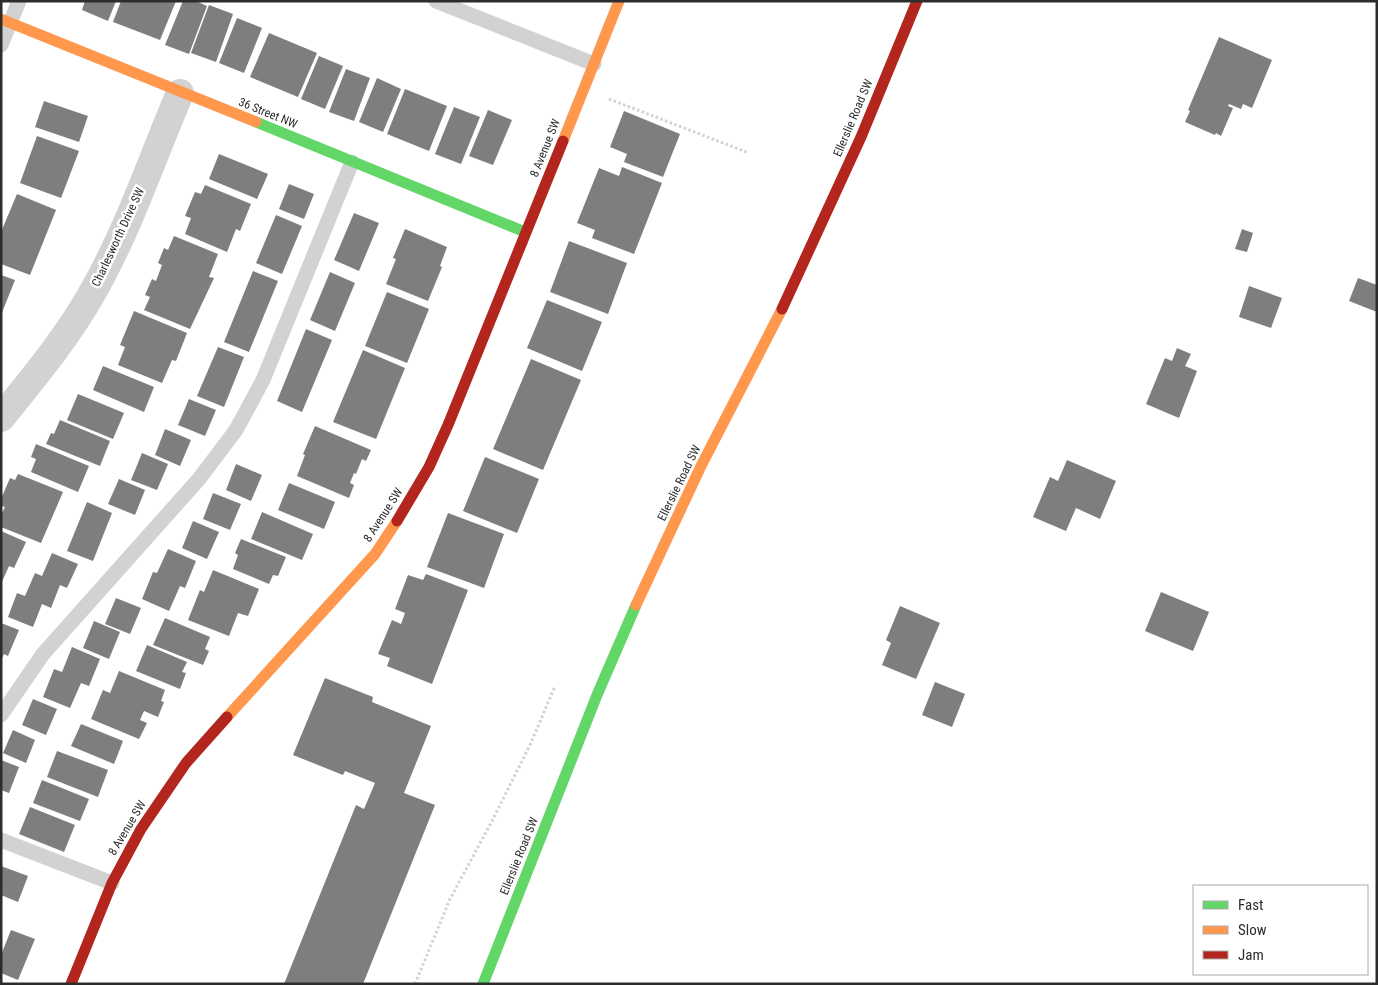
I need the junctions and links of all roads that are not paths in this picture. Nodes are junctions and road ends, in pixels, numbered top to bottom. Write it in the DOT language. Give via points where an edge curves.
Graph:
graph roads {
  1 [pos="19,1"];
  2 [pos="436,1"];
  3 [pos="619,1"];
  4 [pos="917,1"];
  5 [pos="6,20"];
  6 [pos="1,45"];
  7 [pos="594,64"];
  8 [pos="180,93"];
  9 [pos="352,162"];
  10 [pos="525,232"];
  11 [pos="1,418"];
  12 [pos="1,715"];
  13 [pos="1,840"];
  14 [pos="112,883"];
  15 [pos="71,984"];
  16 [pos="482,984"];
  1 -- 5 [label="lane"];
  2 -- 7 [label="lane"];
  3 -- 7 [label="street, 8 Avenue SW"];
  4 -- 16 [label="street, Ellerslie Road SW" via="812,246 701,466 641,595 597,695"];
  5 -- 6 [label="lane"];
  5 -- 8 [label="street, 36 Street NW"];
  7 -- 10 [label="street, 8 Avenue SW"];
  8 -- 9 [label="street, 36 Street NW"];
  8 -- 11 [label="street, Charlesworth Drive SW" via="116,249 90,297 60,344"];
  9 -- 10 [label="street, 36 Street NW"];
  9 -- 12 [label="lane" via="263,380 236,430 199,480 43,654"];
  10 -- 14 [label="street, 8 Avenue SW" via="448,425 406,508 374,554 340,594 186,763 141,830"];
  13 -- 14 [label="lane"];
  14 -- 15 [label="street, 8 Avenue SW"];
}
